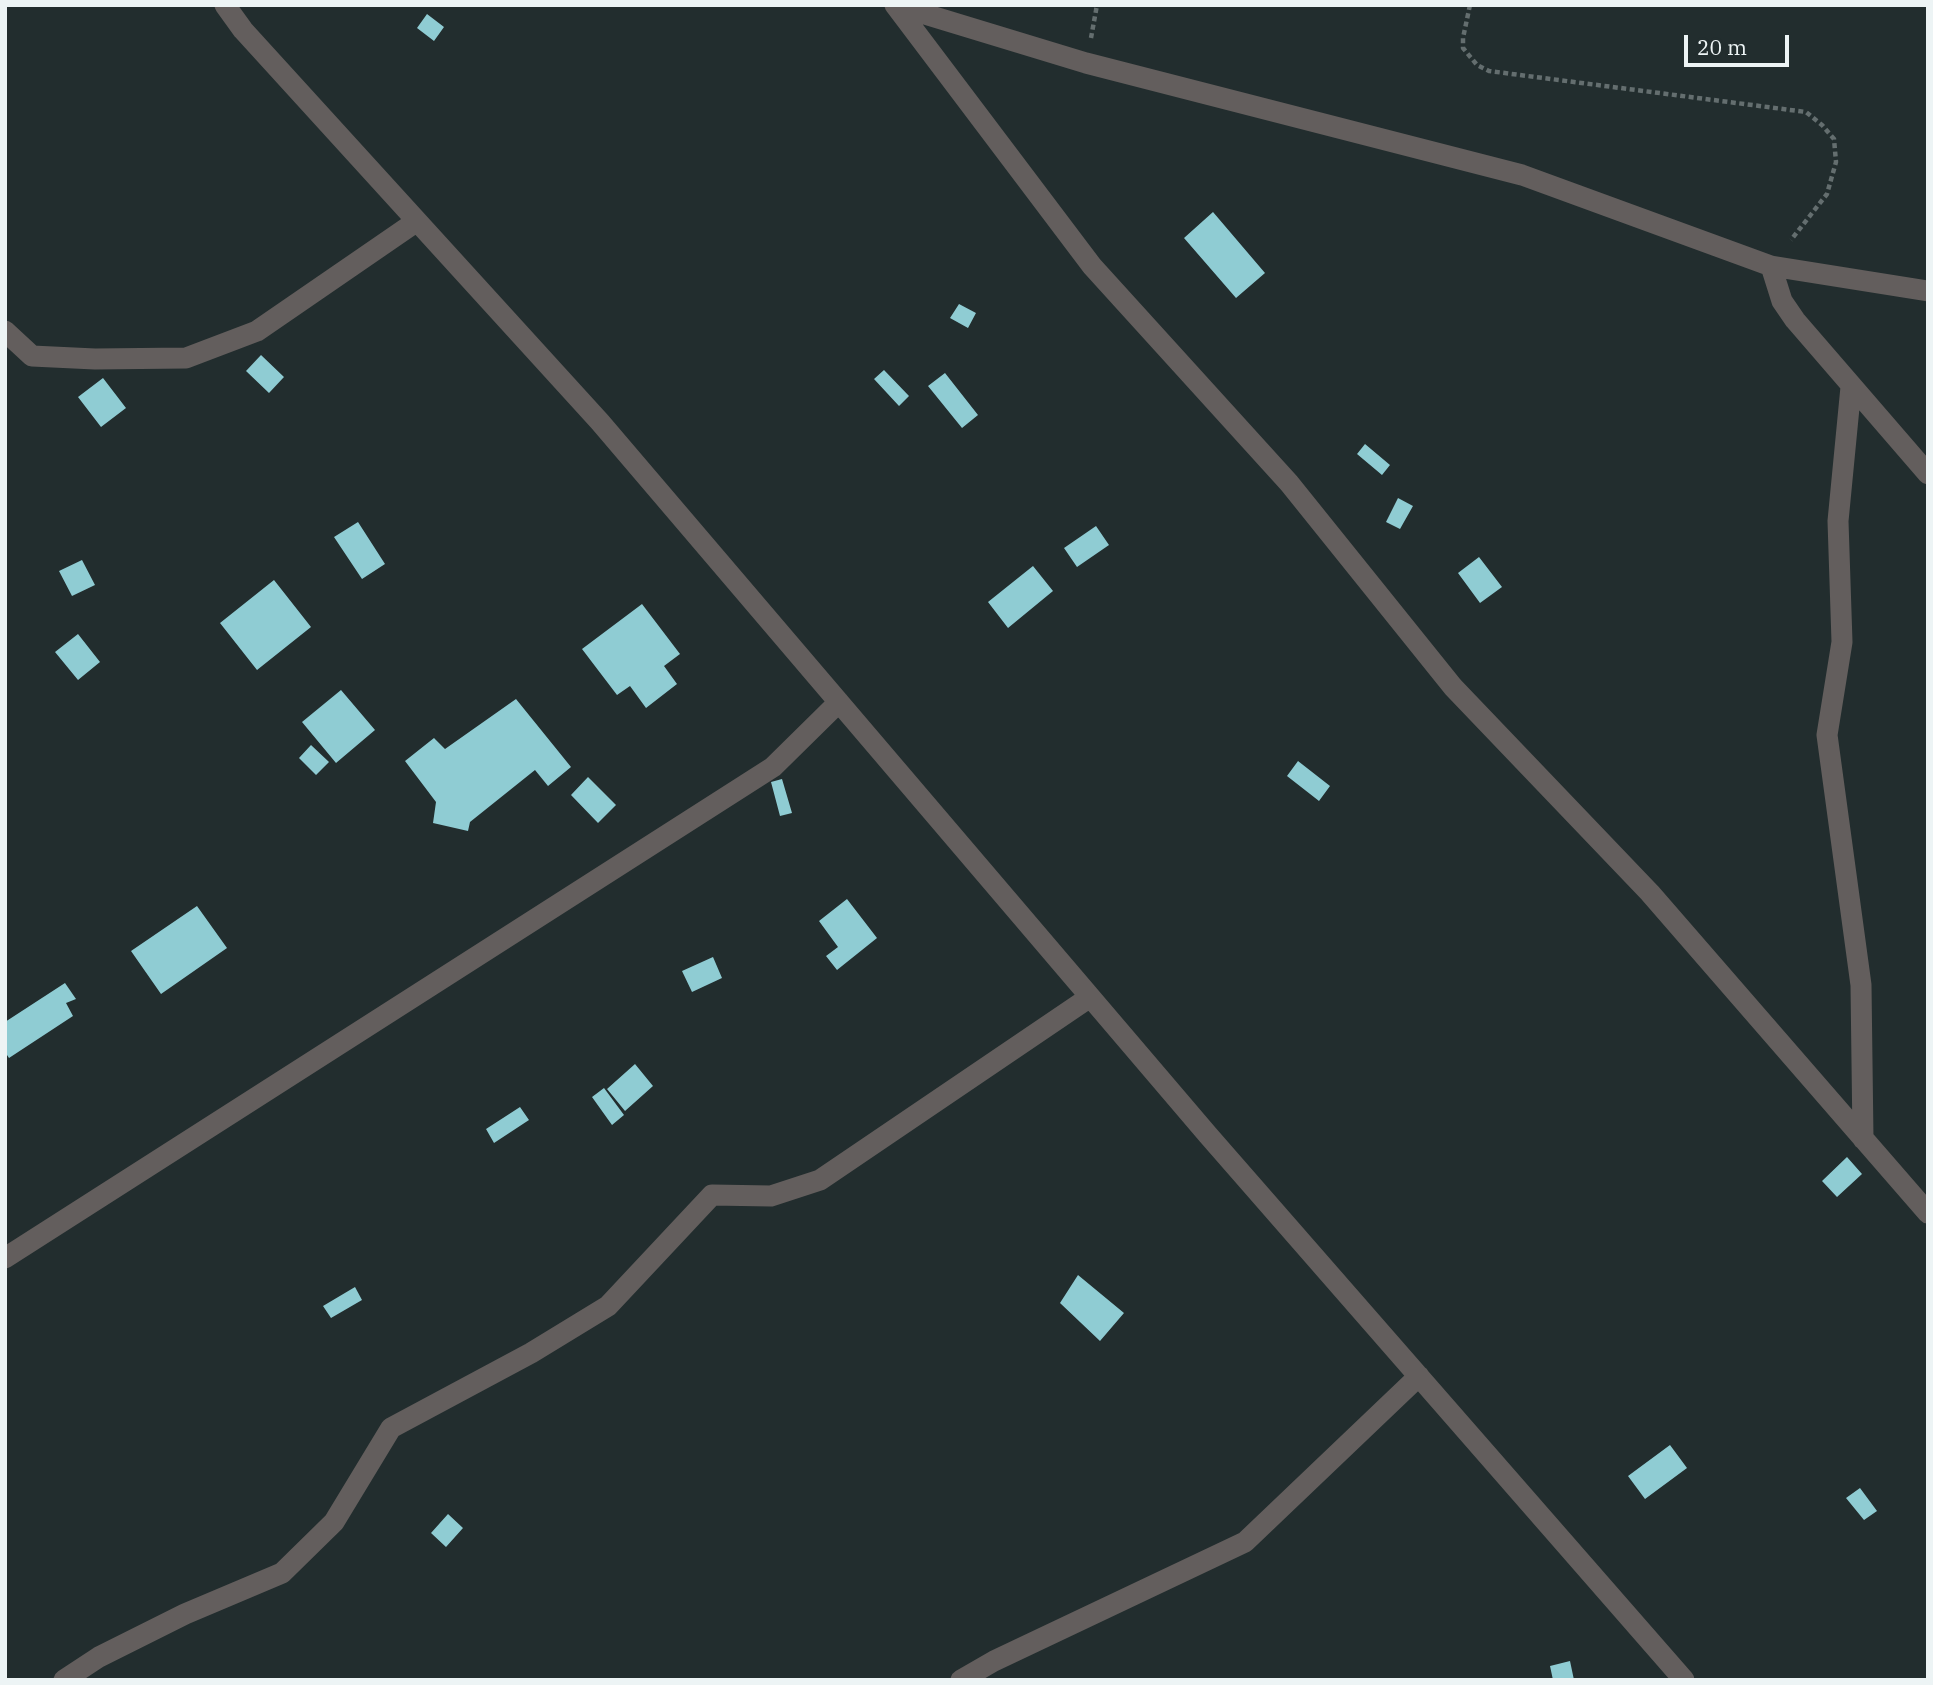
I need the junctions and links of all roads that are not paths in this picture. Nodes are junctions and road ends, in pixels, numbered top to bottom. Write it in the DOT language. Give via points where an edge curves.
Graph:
graph roads {
  1 [pos="225,5"];
  2 [pos="417,220"];
  3 [pos="1771,266"];
  4 [pos="1928,291"];
  5 [pos="5,331"];
  6 [pos="1851,387"];
  7 [pos="1928,474"];
  8 [pos="839,702"];
  9 [pos="1090,997"];
  10 [pos="1863,1139"];
  11 [pos="1928,1213"];
  12 [pos="9,1250"];
  13 [pos="1419,1376"];
  14 [pos="64,1680"];
  15 [pos="961,1680"];
  16 [pos="1684,1680"];
  1 -- 2 [label="street"];
  2 -- 5 [label="street" via="257,331 186,358 32,356"];
  2 -- 8 [label="street" via="600,422"];
  3 -- 4 [label="street"];
  3 -- 6 [label="street" via="1782,301"];
  3 -- 10 [label="street" via="1522,175 1086,62 895,5 1092,266 1289,483 1453,687 1650,893"];
  6 -- 7 [label="street"];
  6 -- 10 [label="street" via="1838,521 1842,642 1827,735 1861,985"];
  8 -- 9 [label="street"];
  8 -- 12 [label="street" via="773,767"];
  9 -- 13 [label="street"];
  9 -- 14 [label="street" via="820,1180 771,1196 712,1195 608,1306 391,1428 334,1522 282,1573 185,1614"];
  10 -- 11 [label="street"];
  13 -- 15 [label="street" via="1245,1542"];
  13 -- 16 [label="street"];
}
